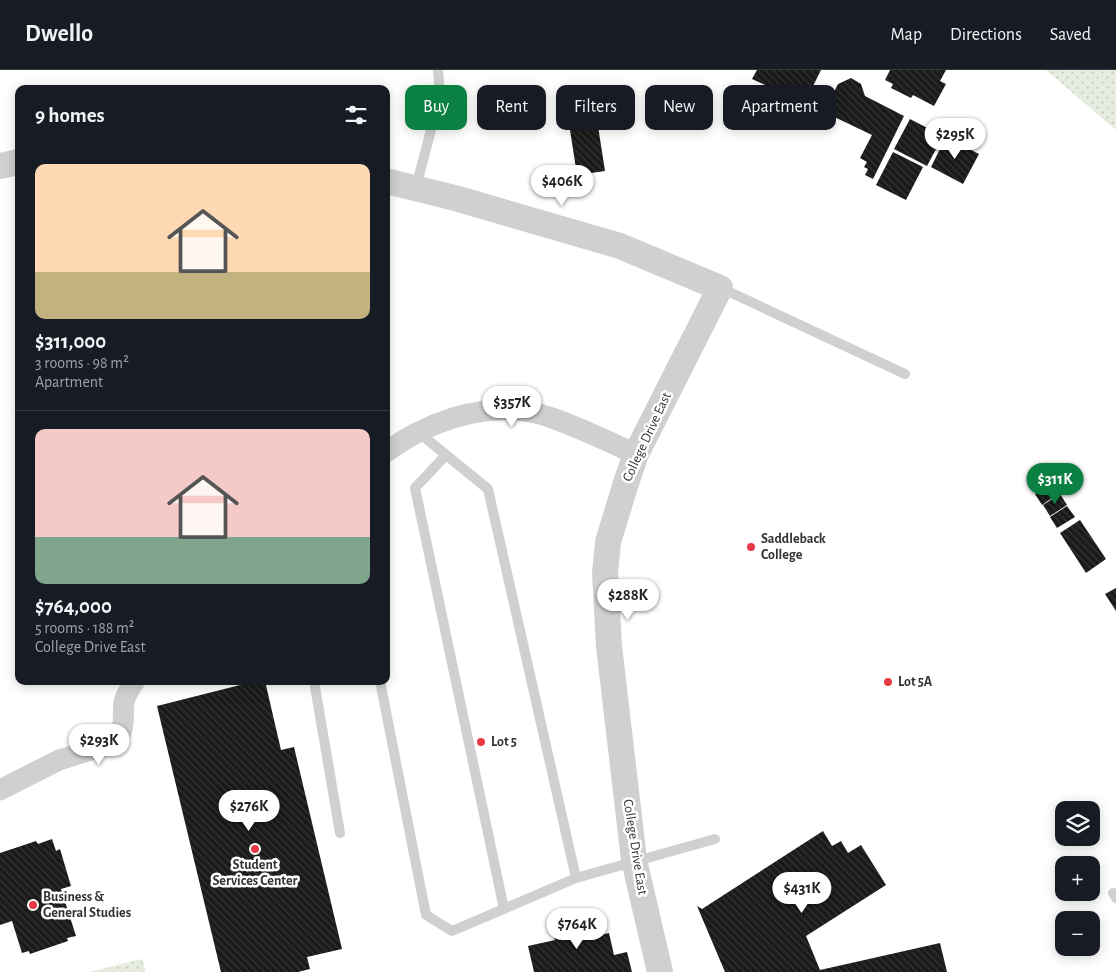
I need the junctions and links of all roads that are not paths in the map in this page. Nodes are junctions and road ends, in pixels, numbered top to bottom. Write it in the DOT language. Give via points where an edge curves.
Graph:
graph roads {
  1 [pos="438,70"];
  2 [pos="15,163"];
  3 [pos="0,166"];
  4 [pos="390,181"];
  5 [pos="416,188"];
  6 [pos="720,288"];
  7 [pos="905,374"];
  8 [pos="418,432"];
  9 [pos="390,450"];
  10 [pos="446,454"];
  11 [pos="636,454"];
  12 [pos="132,685"];
  13 [pos="315,685"];
  14 [pos="381,685"];
  15 [pos="0,790"];
  16 [pos="340,833"];
  17 [pos="715,839"];
  18 [pos="634,860"];
  19 [pos="576,878"];
  20 [pos="504,909"];
  21 [pos="660,972"];
  1 -- 5 [label="lane" via="440,96"];
  2 -- 3 [label="street"];
  4 -- 5 [label="street"];
  5 -- 6 [label="street" via="620,246"];
  6 -- 7 [label="lane"];
  6 -- 11 [label="street, College Drive East"];
  8 -- 9 [label="street"];
  8 -- 10 [label="lane"];
  8 -- 11 [label="street" via="475,412 505,409 551,417"];
  10 -- 19 [label="lane" via="488,489"];
  10 -- 20 [label="lane" via="415,488"];
  11 -- 18 [label="street, College Drive East" via="608,542 605,573 609,646"];
  12 -- 15 [label="street" via="124,701 123,729 113,743 59,760"];
  13 -- 16 [label="lane"];
  14 -- 20 [label="lane" via="426,915 452,931"];
  17 -- 18 [label="lane"];
  18 -- 19 [label="lane"];
  18 -- 21 [label="street, College Drive East"];
  19 -- 20 [label="lane"];
}
